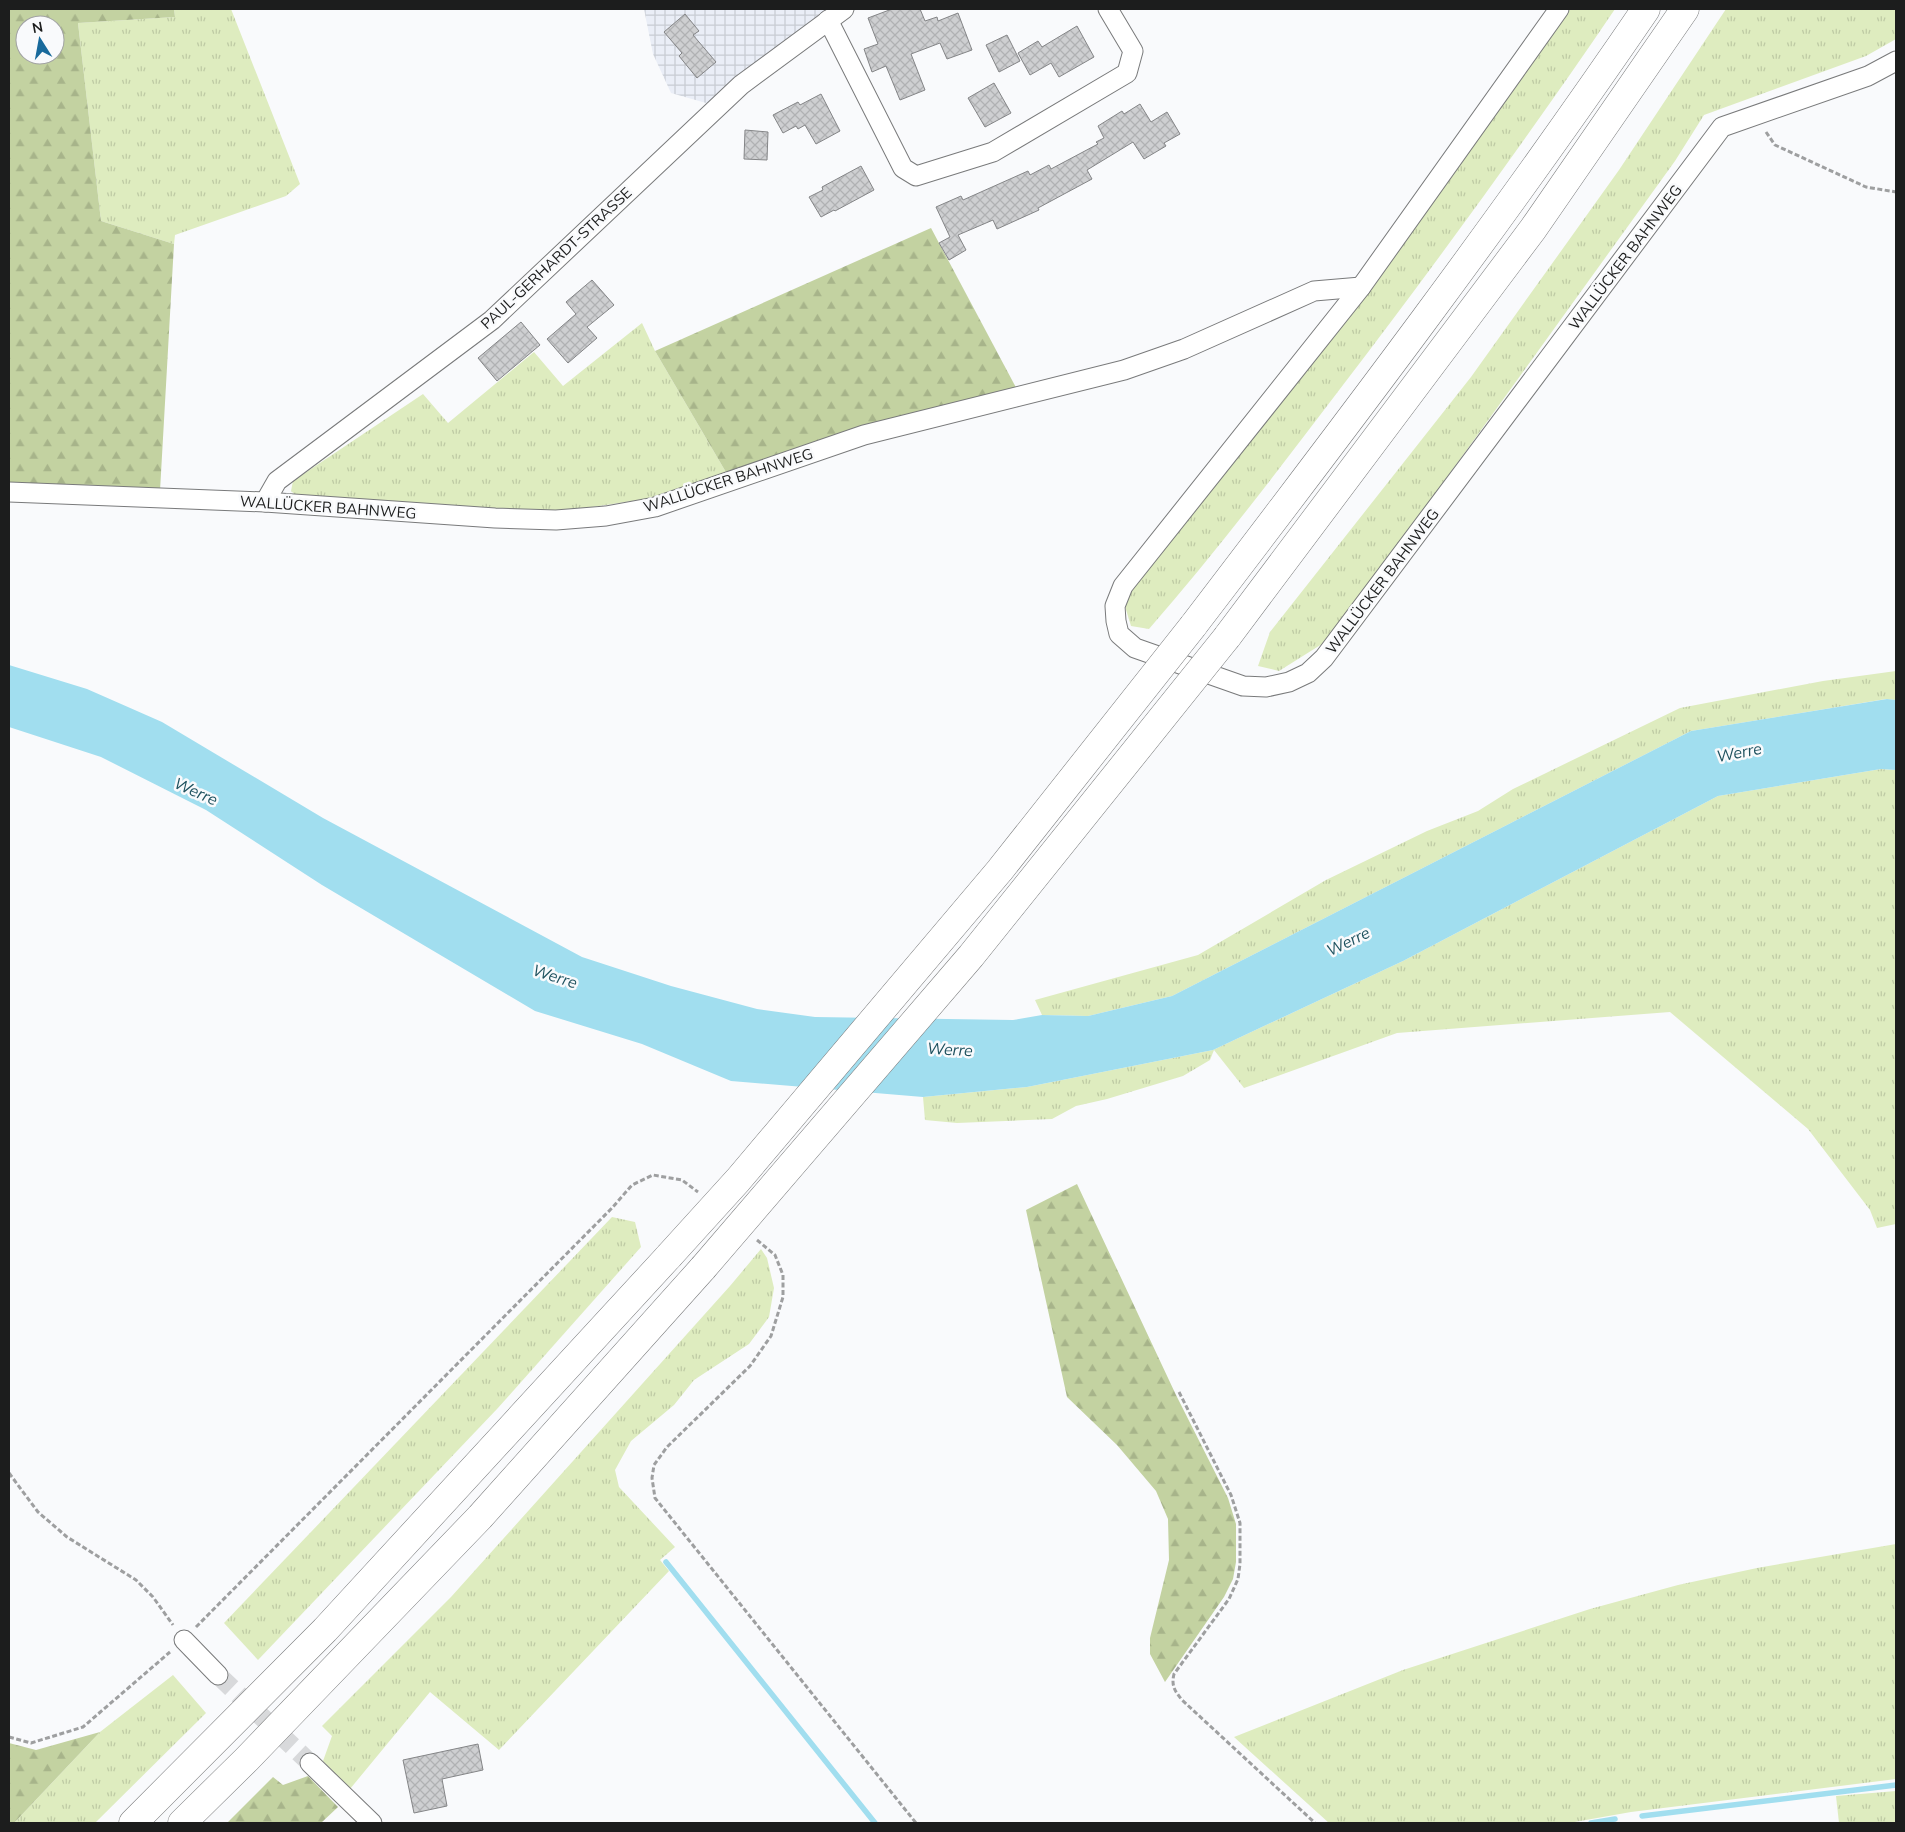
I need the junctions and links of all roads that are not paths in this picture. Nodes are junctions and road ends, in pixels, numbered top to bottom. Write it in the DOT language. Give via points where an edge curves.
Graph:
graph roads {
  1 [pos="844,9"];
  2 [pos="1108,9"];
  3 [pos="1559,9"];
  4 [pos="1646,9"];
  5 [pos="1685,9"];
  6 [pos="828,20"];
  7 [pos="1896,61"];
  8 [pos="1361,287"];
  9 [pos="9,492"];
  10 [pos="265,502"];
  11 [pos="184,1640"];
  12 [pos="218,1675"];
  13 [pos="310,1762"];
  14 [pos="133,1823"];
  15 [pos="182,1823"];
  16 [pos="372,1823"];
  1 -- 6 [label="street, PAUL-GERHARDT-STRASSE"];
  2 -- 6 [label="street" via="1133,51 1127,73 993,152 916,176 903,168"];
  3 -- 8 [label="street, WALLÜCKER BAHNWEG"];
  4 -- 14 [label="highway, bridge" via="1402,352 1193,626 1000,870 669,1256 326,1630"];
  5 -- 15 [label="highway, bridge" via="1533,229 1227,637 971,956 703,1268 480,1516"];
  6 -- 10 [label="street, PAUL-GERHARDT-STRASSE" via="741,85 492,320 276,481"];
  7 -- 8 [label="street, WALLÜCKER BAHNWEG" via="1868,76 1722,127 1324,658 1308,673 1289,682 1266,687 1243,686 1134,648 1119,634 1116,622 1115,606 1122,586"];
  8 -- 10 [label="street, WALLÜCKER BAHNWEG" via="1314,291 1184,349 1124,370 864,435 656,507 556,520"];
  9 -- 10 [label="street, WALLÜCKER BAHNWEG"];
  11 -- 12 [label="street"];
  13 -- 16 [label="street"];
}
